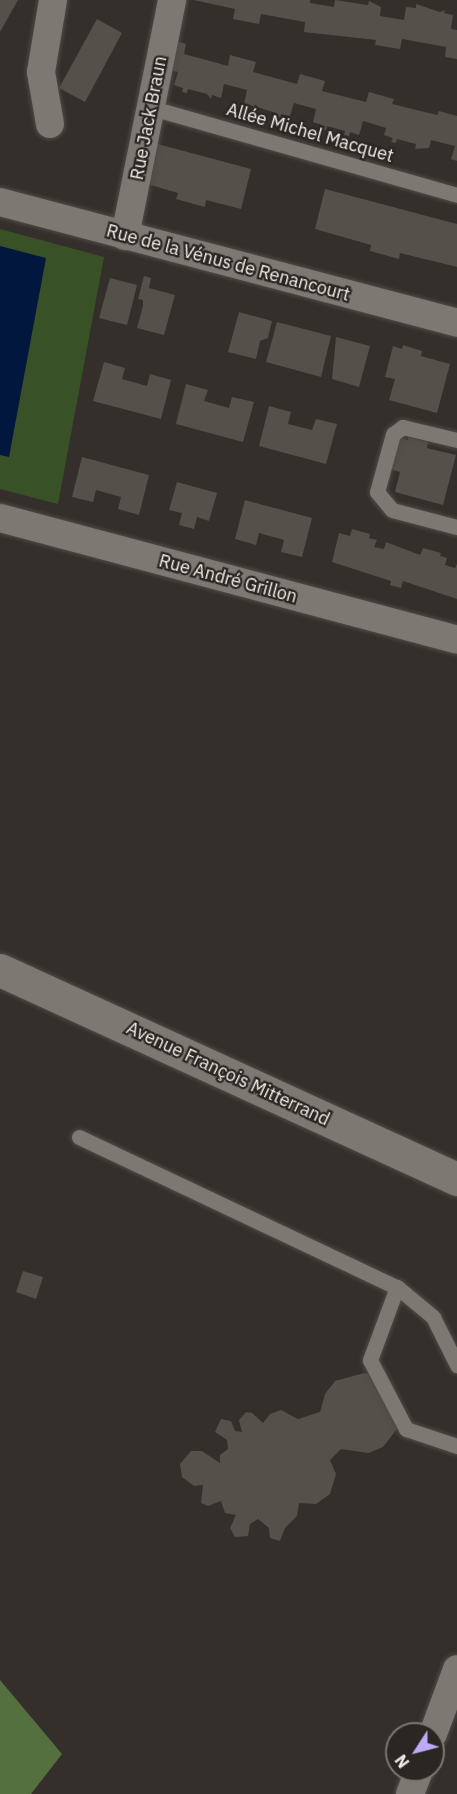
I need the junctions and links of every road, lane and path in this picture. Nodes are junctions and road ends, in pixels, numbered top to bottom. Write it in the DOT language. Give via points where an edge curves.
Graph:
graph roads {
  1 [pos="53,0"];
  2 [pos="172,0"];
  3 [pos="152,108"];
  4 [pos="50,124"];
  5 [pos="457,195"];
  6 [pos="0,202"];
  7 [pos="125,236"];
  8 [pos="457,323"];
  9 [pos="457,440"];
  10 [pos="0,518"];
  11 [pos="457,526"];
  12 [pos="457,640"];
  13 [pos="0,969"];
  14 [pos="79,1137"];
  15 [pos="457,1179"];
  16 [pos="397,1287"];
  17 [pos="457,1365"];
  18 [pos="457,1446"];
  19 [pos="457,1670"];
  20 [pos="438,1722"];
  1 -- 4 [label="street" via="41,72"];
  2 -- 3 [label="street, Rue Jack Braun"];
  3 -- 5 [label="lane, Allée Michel Macquet"];
  3 -- 7 [label="street, Rue Jack Braun"];
  6 -- 7 [label="street, Rue de la Vénus de Renancourt"];
  7 -- 8 [label="street, Rue de la Vénus de Renancourt"];
  9 -- 11 [label="lane" via="403,427 393,434 377,492 392,510"];
  10 -- 12 [label="street, Rue André Grillon"];
  13 -- 15 [label="main road, Avenue François Mitterrand"];
  14 -- 16 [label="lane"];
  16 -- 17 [label="lane" via="433,1317"];
  16 -- 18 [label="lane" via="370,1360 406,1429"];
  19 -- 20 [label="street"];
}
